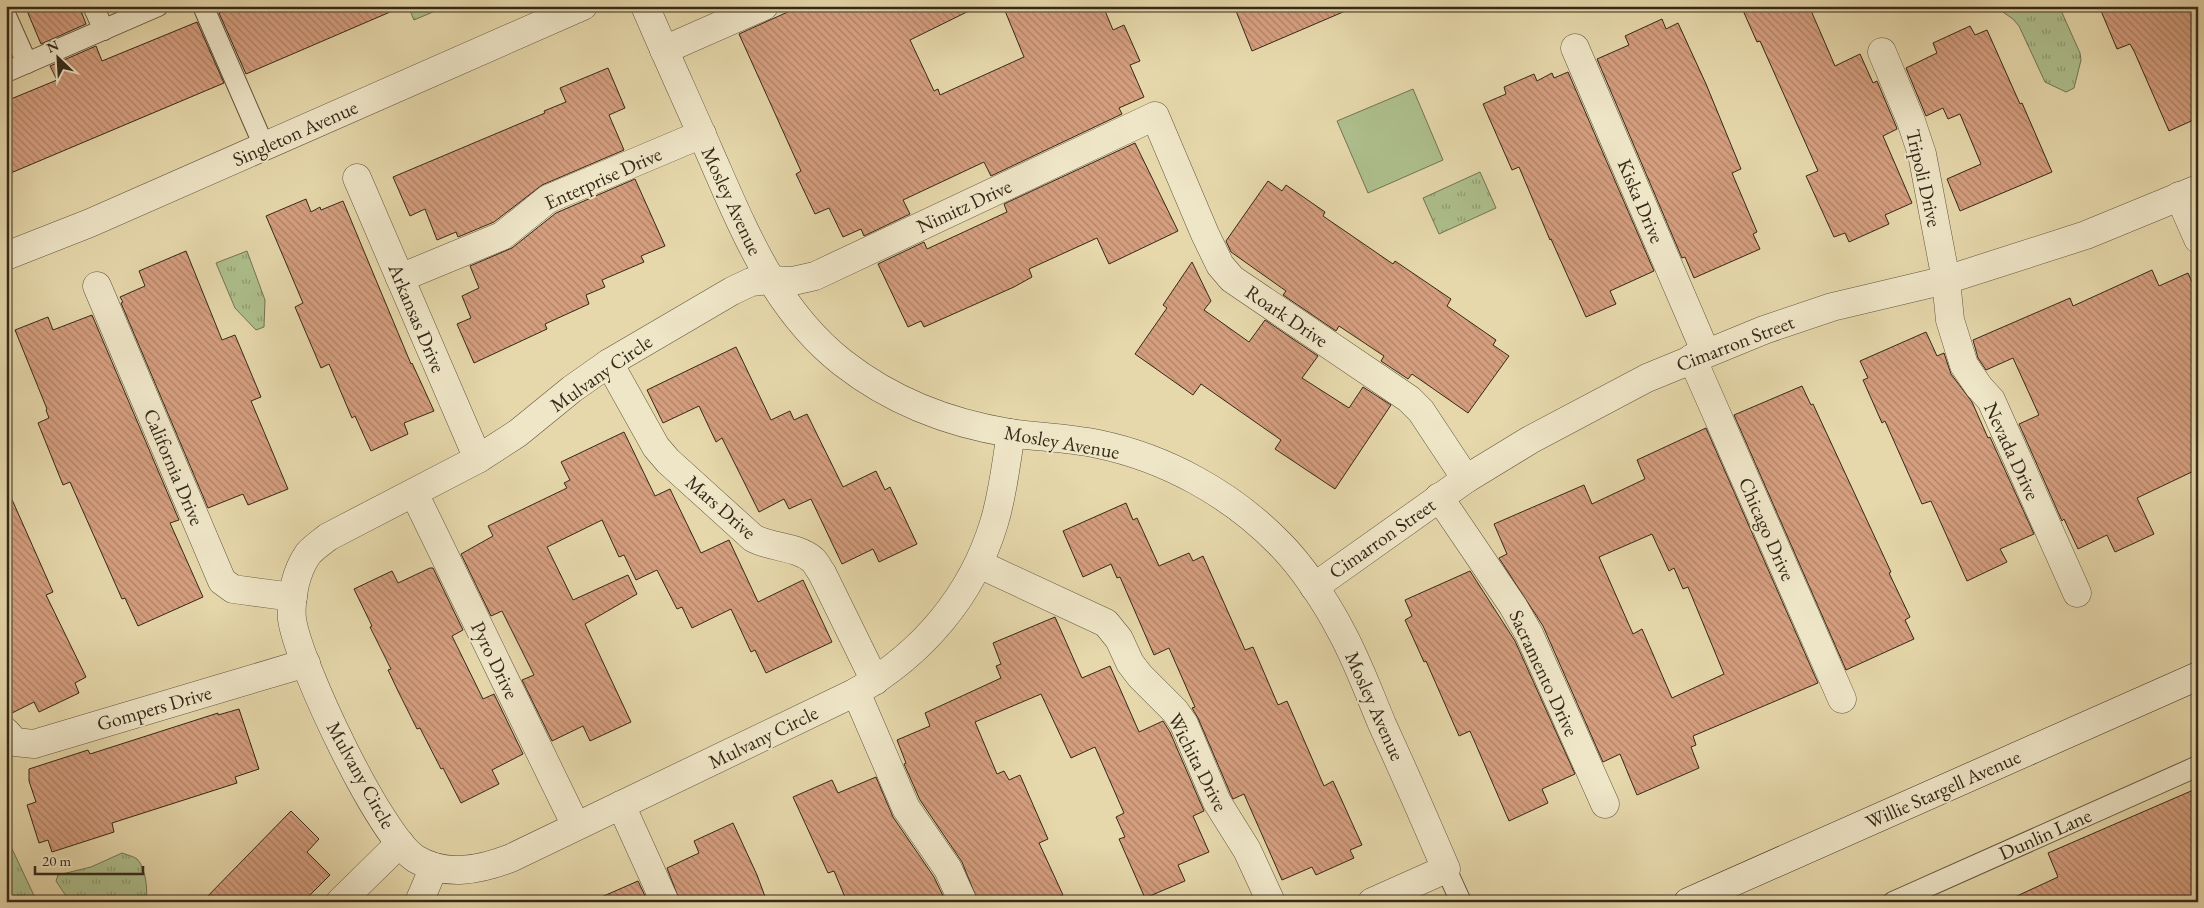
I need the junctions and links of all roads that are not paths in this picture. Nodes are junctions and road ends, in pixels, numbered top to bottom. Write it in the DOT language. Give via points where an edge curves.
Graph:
graph roads {
  1 [pos="93,6"];
  2 [pos="158,6"];
  3 [pos="203,6"];
  4 [pos="583,6"];
  5 [pos="645,6"];
  6 [pos="764,6"];
  7 [pos="6,16"];
  8 [pos="104,30"];
  9 [pos="1575,48"];
  10 [pos="664,50"];
  11 [pos="1882,52"];
  12 [pos="27,63"];
  13 [pos="6,72"];
  14 [pos="1155,116"];
  15 [pos="702,134"];
  16 [pos="264,146"];
  17 [pos="357,178"];
  18 [pos="2188,192"];
  19 [pos="2198,239"];
  20 [pos="6,256"];
  21 [pos="400,278"];
  22 [pos="769,280"];
  23 [pos="1946,280"];
  24 [pos="97,286"];
  25 [pos="1699,356"];
  26 [pos="609,363"];
  27 [pos="1010,433"];
  28 [pos="478,459"];
  29 [pos="1466,479"];
  30 [pos="414,493"];
  31 [pos="1439,497"];
  32 [pos="979,564"];
  33 [pos="1314,587"];
  34 [pos="2077,593"];
  35 [pos="293,597"];
  36 [pos="306,663"];
  37 [pos="2198,676"];
  38 [pos="865,687"];
  39 [pos="1842,699"];
  40 [pos="6,732"];
  41 [pos="2198,766"];
  42 [pos="1605,804"];
  43 [pos="621,805"];
  44 [pos="576,826"];
  45 [pos="400,843"];
  46 [pos="434,867"];
  47 [pos="1446,869"];
  48 [pos="340,902"];
  49 [pos="419,902"];
  50 [pos="665,902"];
  51 [pos="963,902"];
  52 [pos="1271,902"];
  53 [pos="1372,902"];
  54 [pos="1460,902"];
  55 [pos="1688,902"];
  56 [pos="1893,902"];
  1 -- 8 [label="lane"];
  2 -- 8 [label="lane"];
  3 -- 16 [label="lane"];
  4 -- 16 [label="street, Singleton Avenue"];
  5 -- 10 [label="street, Mosley Avenue"];
  6 -- 10 [label="street"];
  7 -- 12 [label="lane"];
  8 -- 12 [label="lane"];
  9 -- 25 [label="street, Kiska Drive"];
  10 -- 15 [label="street, Mosley Avenue"];
  11 -- 23 [label="street, Tripoli Drive" via="1922,154"];
  12 -- 13 [label="lane"];
  14 -- 22 [label="street, Nimitz Drive" via="815,276 793,281"];
  14 -- 29 [label="street, Roark Drive" via="1220,265 1232,279 1409,399 1421,411"];
  15 -- 21 [label="street, Enterprise Drive" via="548,198 502,236"];
  15 -- 22 [label="street, Mosley Avenue"];
  16 -- 20 [label="street, Singleton Avenue" via="90,223"];
  17 -- 21 [label="street, Arkansas Drive"];
  18 -- 19 [label="street"];
  18 -- 23 [label="street, Cimarron Street" via="2086,235"];
  21 -- 28 [label="street, Arkansas Drive"];
  22 -- 26 [label="street, Mulvany Circle" via="751,282 732,291"];
  22 -- 27 [label="street, Mosley Avenue" via="803,326 842,362 884,391 929,413 971,426"];
  23 -- 25 [label="street, Cimarron Street" via="1832,307"];
  23 -- 34 [label="street, Nevada Drive" via="1950,320 1964,365 1991,400"];
  24 -- 35 [label="street, California Drive" via="222,581 233,589"];
  25 -- 29 [label="street, Cimarron Street" via="1604,400"];
  25 -- 39 [label="street, Chicago Drive"];
  26 -- 28 [label="street, Mulvany Circle" via="518,433"];
  26 -- 38 [label="street, Mars Drive" via="656,447 668,461 753,538 764,544 797,551 812,560 822,573"];
  27 -- 32 [label="street, Mulvany Circle" via="994,522"];
  27 -- 33 [label="street, Mosley Avenue" via="1098,444 1154,460 1199,481 1240,508 1280,544"];
  28 -- 30 [label="street, Mulvany Circle"];
  29 -- 31 [label="street, Cimarron Street"];
  30 -- 35 [label="street, Mulvany Circle" via="328,537 309,553 298,574"];
  30 -- 44 [label="street, Pyro Drive"];
  31 -- 33 [label="street, Cimarron Street"];
  31 -- 42 [label="street, Sacramento Drive" via="1529,634"];
  32 -- 38 [label="street, Mulvany Circle" via="954,607 920,646"];
  32 -- 52 [label="street, Wichita Drive" via="1106,623 1140,676 1184,724 1217,802 1247,850"];
  33 -- 47 [label="street, Mosley Avenue" via="1342,631"];
  35 -- 36 [label="street, Mulvany Circle" via="292,620"];
  36 -- 40 [label="street, Gompers Drive" via="34,744 15,742"];
  36 -- 45 [label="street, Mulvany Circle" via="349,760"];
  37 -- 55 [label="street, Willie Stargell Avenue"];
  38 -- 43 [label="street, Mulvany Circle"];
  38 -- 51 [label="street, Mars Drive" via="906,808 948,870"];
  41 -- 56 [label="lane, Dunlin Lane"];
  43 -- 44 [label="street, Mulvany Circle"];
  43 -- 50 [label="street"];
  44 -- 46 [label="street, Mulvany Circle" via="486,868 461,871"];
  45 -- 46 [label="street, Mulvany Circle" via="415,858"];
  45 -- 48 [label="street"];
  46 -- 49 [label="street"];
  47 -- 53 [label="street"];
  47 -- 54 [label="lane, Mosley Avenue"];
}
